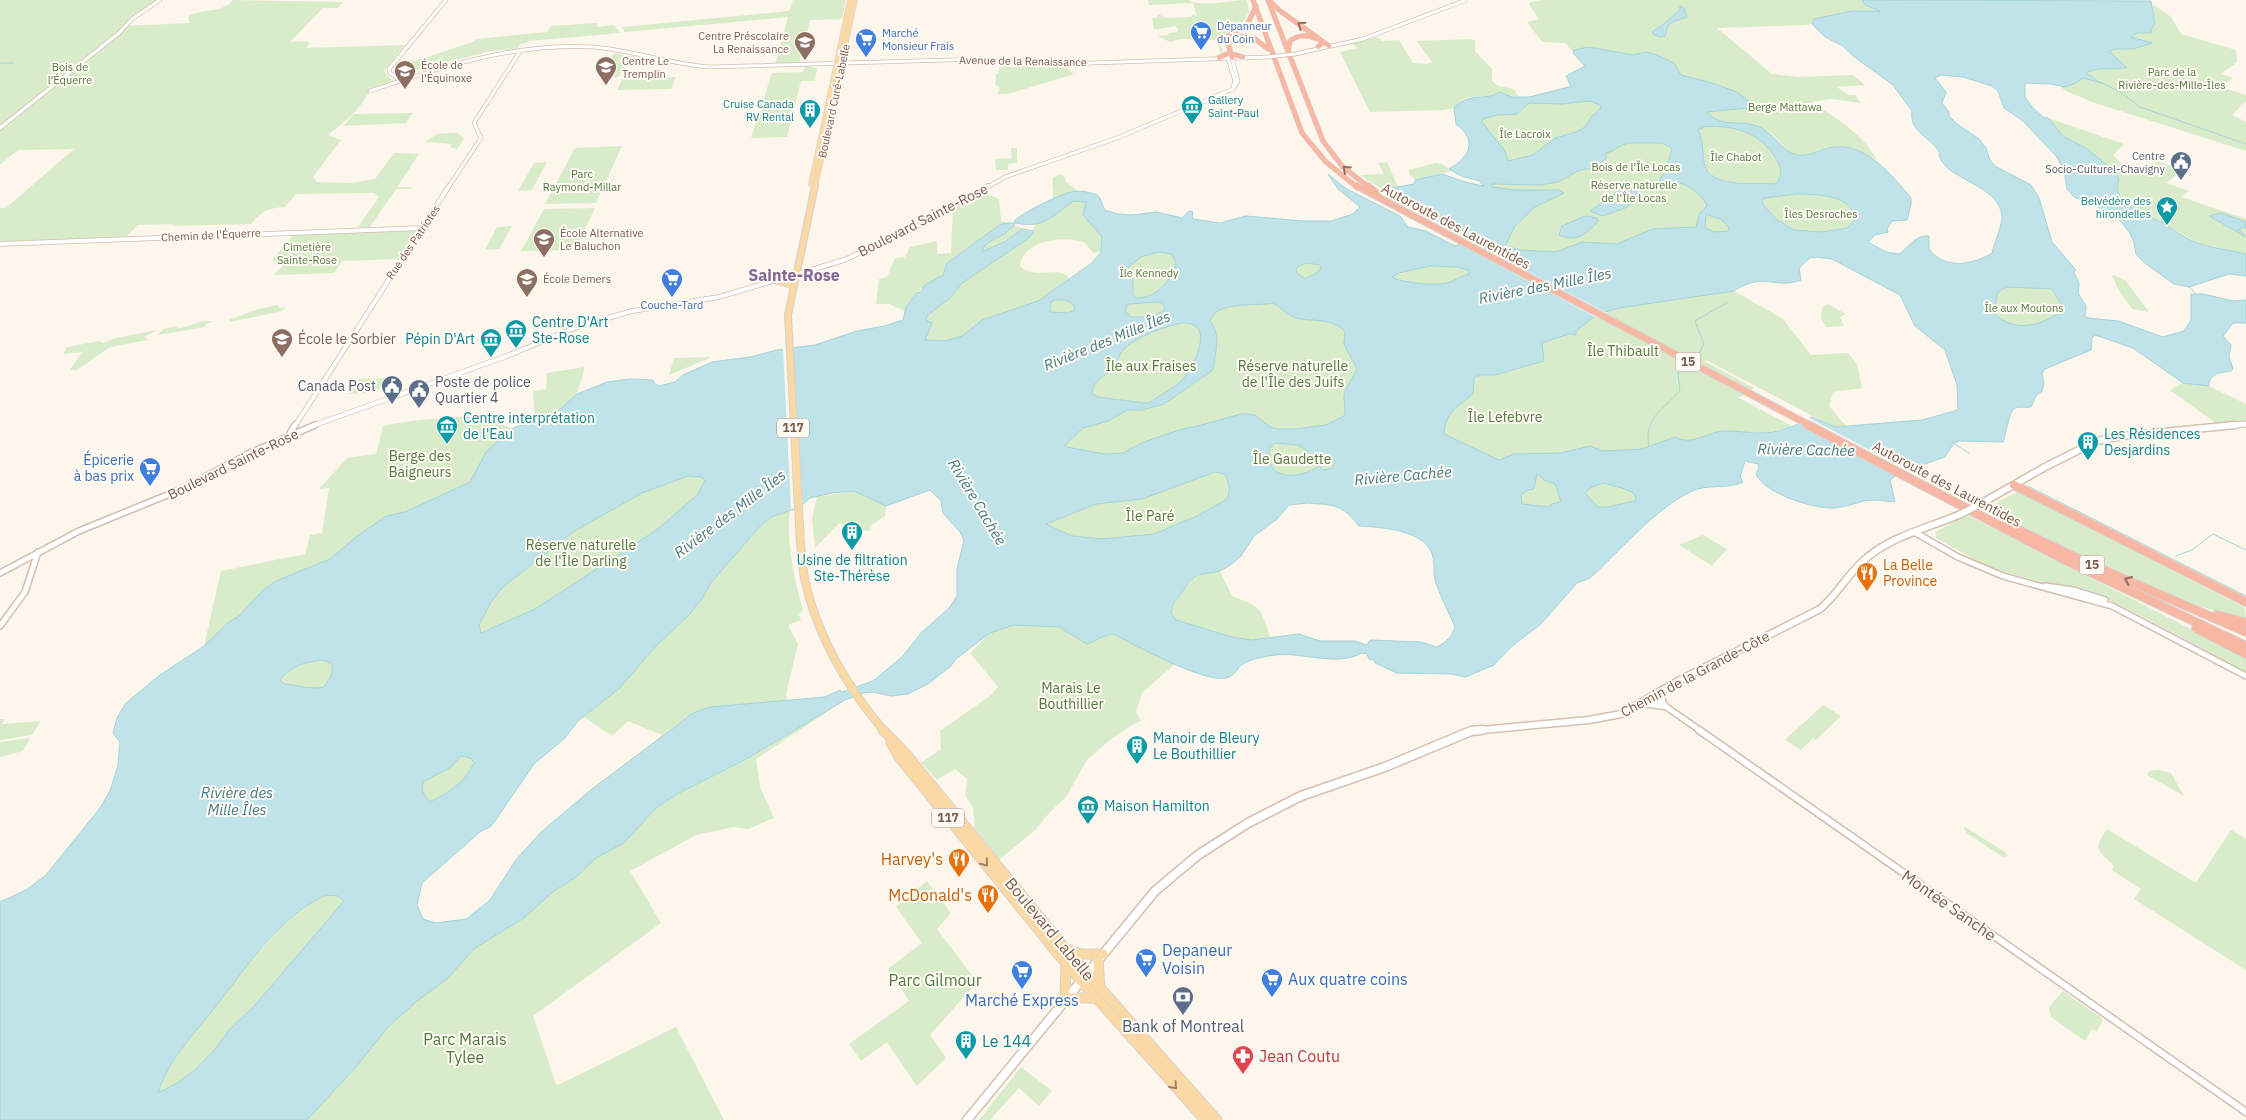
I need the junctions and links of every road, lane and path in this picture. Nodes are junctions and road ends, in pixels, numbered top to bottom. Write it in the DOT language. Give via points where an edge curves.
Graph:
graph roads {
  1 [pos="160,0"];
  2 [pos="446,0"];
  3 [pos="850,0"];
  4 [pos="855,0"];
  5 [pos="1253,0"];
  6 [pos="1268,0"];
  7 [pos="1466,0"];
  8 [pos="1256,6"];
  9 [pos="1350,42"];
  10 [pos="1324,46"];
  11 [pos="521,50"];
  12 [pos="1292,53"];
  13 [pos="1270,56"];
  14 [pos="1243,57"];
  15 [pos="1218,58"];
  16 [pos="1230,58"];
  17 [pos="1174,61"];
  18 [pos="839,64"];
  19 [pos="401,81"];
  20 [pos="370,91"];
  21 [pos="0,128"];
  22 [pos="423,228"];
  23 [pos="1460,240"];
  24 [pos="0,244"];
  25 [pos="795,276"];
  26 [pos="778,281"];
  27 [pos="793,285"];
  28 [pos="2246,424"];
  29 [pos="289,435"];
  30 [pos="1920,482"];
  31 [pos="2014,485"];
  32 [pos="798,508"];
  33 [pos="1916,533"];
  34 [pos="38,552"];
  35 [pos="0,573"];
  36 [pos="2137,596"];
  37 [pos="2172,600"];
  38 [pos="2246,603"];
  39 [pos="2246,624"];
  40 [pos="0,626"];
  41 [pos="2246,632"];
  42 [pos="2246,646"];
  43 [pos="2246,654"];
  44 [pos="2246,676"];
  45 [pos="1660,691"];
  46 [pos="1652,697"];
  47 [pos="1642,703"];
  48 [pos="1664,706"];
  49 [pos="886,734"];
  50 [pos="1065,948"];
  51 [pos="1101,957"];
  52 [pos="1066,964"];
  53 [pos="1084,977"];
  54 [pos="1097,993"];
  55 [pos="1065,998"];
  56 [pos="2246,1112"];
  57 [pos="967,1120"];
  58 [pos="1205,1120"];
  59 [pos="1217,1120"];
  1 -- 21 [label="street" via="132,19 119,33"];
  2 -- 19 [label="street" via="389,69"];
  3 -- 18 [label="main road, Boulevard Curé-Labelle / 117"];
  4 -- 18 [label="main road, Boulevard Curé-Labelle / 117"];
  5 -- 8 [label="highway, Autoroute des Laurentides / 15"];
  10 -- 6 [label="highway, one-way"];
  6 -- 12 [label="highway, Autoroute des Laurentides / 15"];
  7 -- 9 [label="street"];
  8 -- 13 [label="highway, Autoroute des Laurentides / 15"];
  8 -- 16 [label="highway" via="1250,20 1225,39"];
  9 -- 10 [label="street"];
  9 -- 12 [label="street"];
  10 -- 12 [label="street"];
  10 -- 12 [label="highway" via="1312,37 1297,36 1290,41"];
  11 -- 18 [label="street, Avenue de la Renaissance" via="595,47 667,63 704,67"];
  11 -- 19 [label="street, Avenue de la Renaissance" via="472,58"];
  11 -- 22 [label="street, Rue des Patriotes" via="474,123 481,138"];
  12 -- 13 [label="street, bridge"];
  23 -- 12 [label="highway, Autoroute des Laurentides / 15, one-way" via="1381,196 1337,160 1318,133"];
  13 -- 14 [label="street"];
  13 -- 16 [label="street"];
  13 -- 16 [label="highway" via="1263,42 1248,37 1229,40"];
  13 -- 23 [label="highway, Autoroute des Laurentides / 15" via="1301,130 1319,156 1366,193"];
  14 -- 16 [label="highway"];
  15 -- 16 [label="highway"];
  15 -- 17 [label="street, Avenue de la Renaissance"];
  16 -- 17 [label="street, Avenue de la Renaissance"];
  16 -- 25 [label="street, Boulevard Sainte-Rose" via="1238,81 1229,90 1119,138 1005,177 874,247"];
  17 -- 18 [label="street, Avenue de la Renaissance" via="1057,64 986,59"];
  18 -- 25 [label="main road, Boulevard Curé-Labelle / 117" via="815,160 811,201"];
  19 -- 20 [label="street, Avenue de la Renaissance"];
  22 -- 24 [label="street, Chemin de l'Équerre"];
  22 -- 29 [label="street, Rue des Patriotes"];
  23 -- 30 [label="highway, Autoroute des Laurentides / 15"];
  25 -- 26 [label="street, Boulevard Sainte-Rose"];
  25 -- 27 [label="main road, Boulevard Curé-Labelle / 117"];
  26 -- 27 [label="main road"];
  26 -- 29 [label="street, Boulevard Sainte-Rose" via="704,301 630,312 577,327 508,356"];
  27 -- 32 [label="main road, Boulevard Curé-Labelle / 117" via="788,317"];
  28 -- 31 [label="main road, Chemin de la Grande-Côte" via="2107,438 2082,447"];
  29 -- 34 [label="street, Boulevard Sainte-Rose" via="190,486 93,525"];
  30 -- 36 [label="highway, Autoroute des Laurentides / 15"];
  37 -- 30 [label="highway, Autoroute des Laurentides / 15, one-way"];
  31 -- 33 [label="main road, Chemin de la Grande-Côte, bridge" via="1961,514"];
  31 -- 38 [label="highway"];
  32 -- 49 [label="main road, Boulevard Labelle / 117" via="803,568 810,602 848,684"];
  33 -- 44 [label="street" via="1974,565 2020,581 2103,602"];
  33 -- 45 [label="main road, Chemin de la Grande-Côte" via="1871,554 1820,610"];
  34 -- 35 [label="street, Boulevard Sainte-Rose"];
  34 -- 40 [label="street" via="25,592"];
  36 -- 42 [label="highway, Autoroute des Laurentides / 15"];
  36 -- 43 [label="highway"];
  37 -- 39 [label="highway"];
  37 -- 41 [label="highway, Autoroute des Laurentides / 15"];
  45 -- 46 [label="main road, Chemin de la Grande-Côte"];
  45 -- 48 [label="main road"];
  46 -- 47 [label="main road, Chemin de la Grande-Côte"];
  46 -- 48 [label="street, Montée Sanche"];
  47 -- 48 [label="main road"];
  47 -- 51 [label="main road, Chemin de la Grande-Côte" via="1605,718 1470,731 1385,768 1291,801 1239,828 1172,876 1143,904"];
  48 -- 56 [label="street, Montée Sanche"];
  49 -- 50 [label="main road, Boulevard Labelle / 117" via="906,754"];
  49 -- 52 [label="main road, Boulevard Labelle / 117, one-way" via="899,758"];
  50 -- 51 [label="main road"];
  50 -- 53 [label="main road, Boulevard Labelle / 117"];
  51 -- 53 [label="main road, Chemin de la Grande-Côte"];
  51 -- 54 [label="main road"];
  52 -- 53 [label="main road, Boulevard Labelle / 117"];
  52 -- 55 [label="main road"];
  53 -- 54 [label="main road, Boulevard Labelle / 117"];
  53 -- 55 [label="main road, Chemin de la Grande-Côte"];
  54 -- 55 [label="main road"];
  54 -- 58 [label="main road, Boulevard Labelle / 117, one-way"];
  54 -- 59 [label="main road, Boulevard Labelle / 117"];
  55 -- 57 [label="main road, Chemin de la Grande-Côte"];
}
